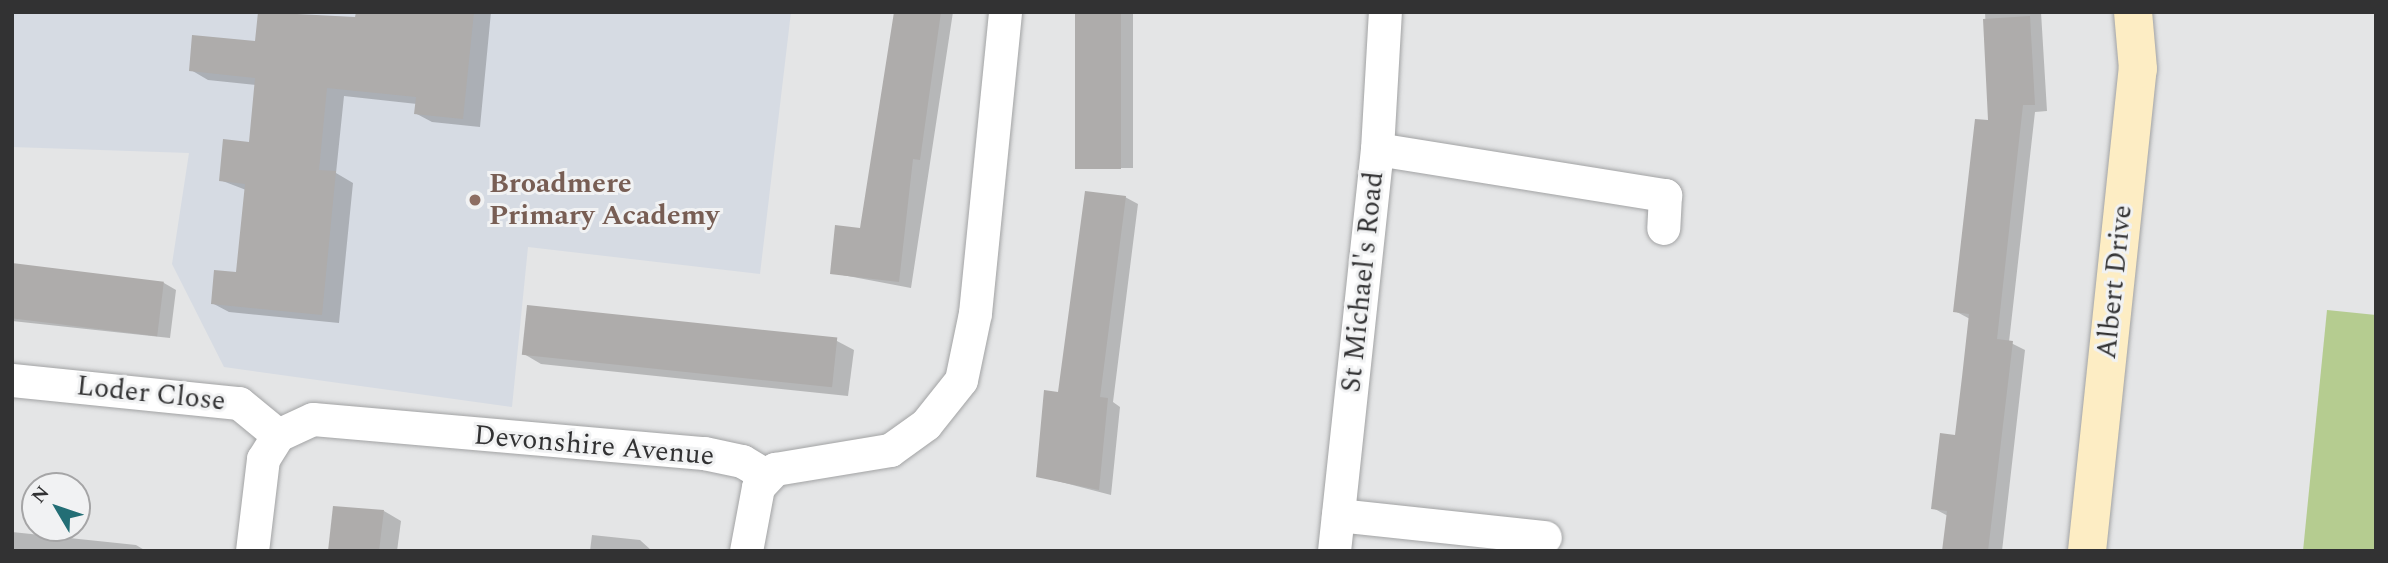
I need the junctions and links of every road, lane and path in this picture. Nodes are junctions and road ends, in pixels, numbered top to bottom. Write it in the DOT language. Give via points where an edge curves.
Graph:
graph roads {
  1 [pos="1005,12"];
  2 [pos="1385,12"];
  3 [pos="2133,12"];
  4 [pos="1377,149"];
  5 [pos="1663,228"];
  6 [pos="12,380"];
  7 [pos="278,435"];
  8 [pos="767,476"];
  9 [pos="1338,515"];
  10 [pos="1545,537"];
  11 [pos="252,551"];
  12 [pos="746,551"];
  13 [pos="1334,551"];
  14 [pos="2087,551"];
  1 -- 8 [label="street" via="975,313 961,380 926,424 890,450 793,461"];
  2 -- 4 [label="street, St Michael's Road"];
  3 -- 14 [label="street, Albert Drive" via="2138,69"];
  4 -- 5 [label="street" via="1665,195"];
  4 -- 9 [label="street, St Michael's Road"];
  6 -- 7 [label="street, Loder Close" via="239,403"];
  7 -- 8 [label="street, Devonshire Avenue" via="313,419 704,453 742,461"];
  7 -- 11 [label="street" via="263,459"];
  8 -- 12 [label="street" via="754,500"];
  9 -- 10 [label="street"];
  9 -- 13 [label="street, St Michael's Road"];
}
